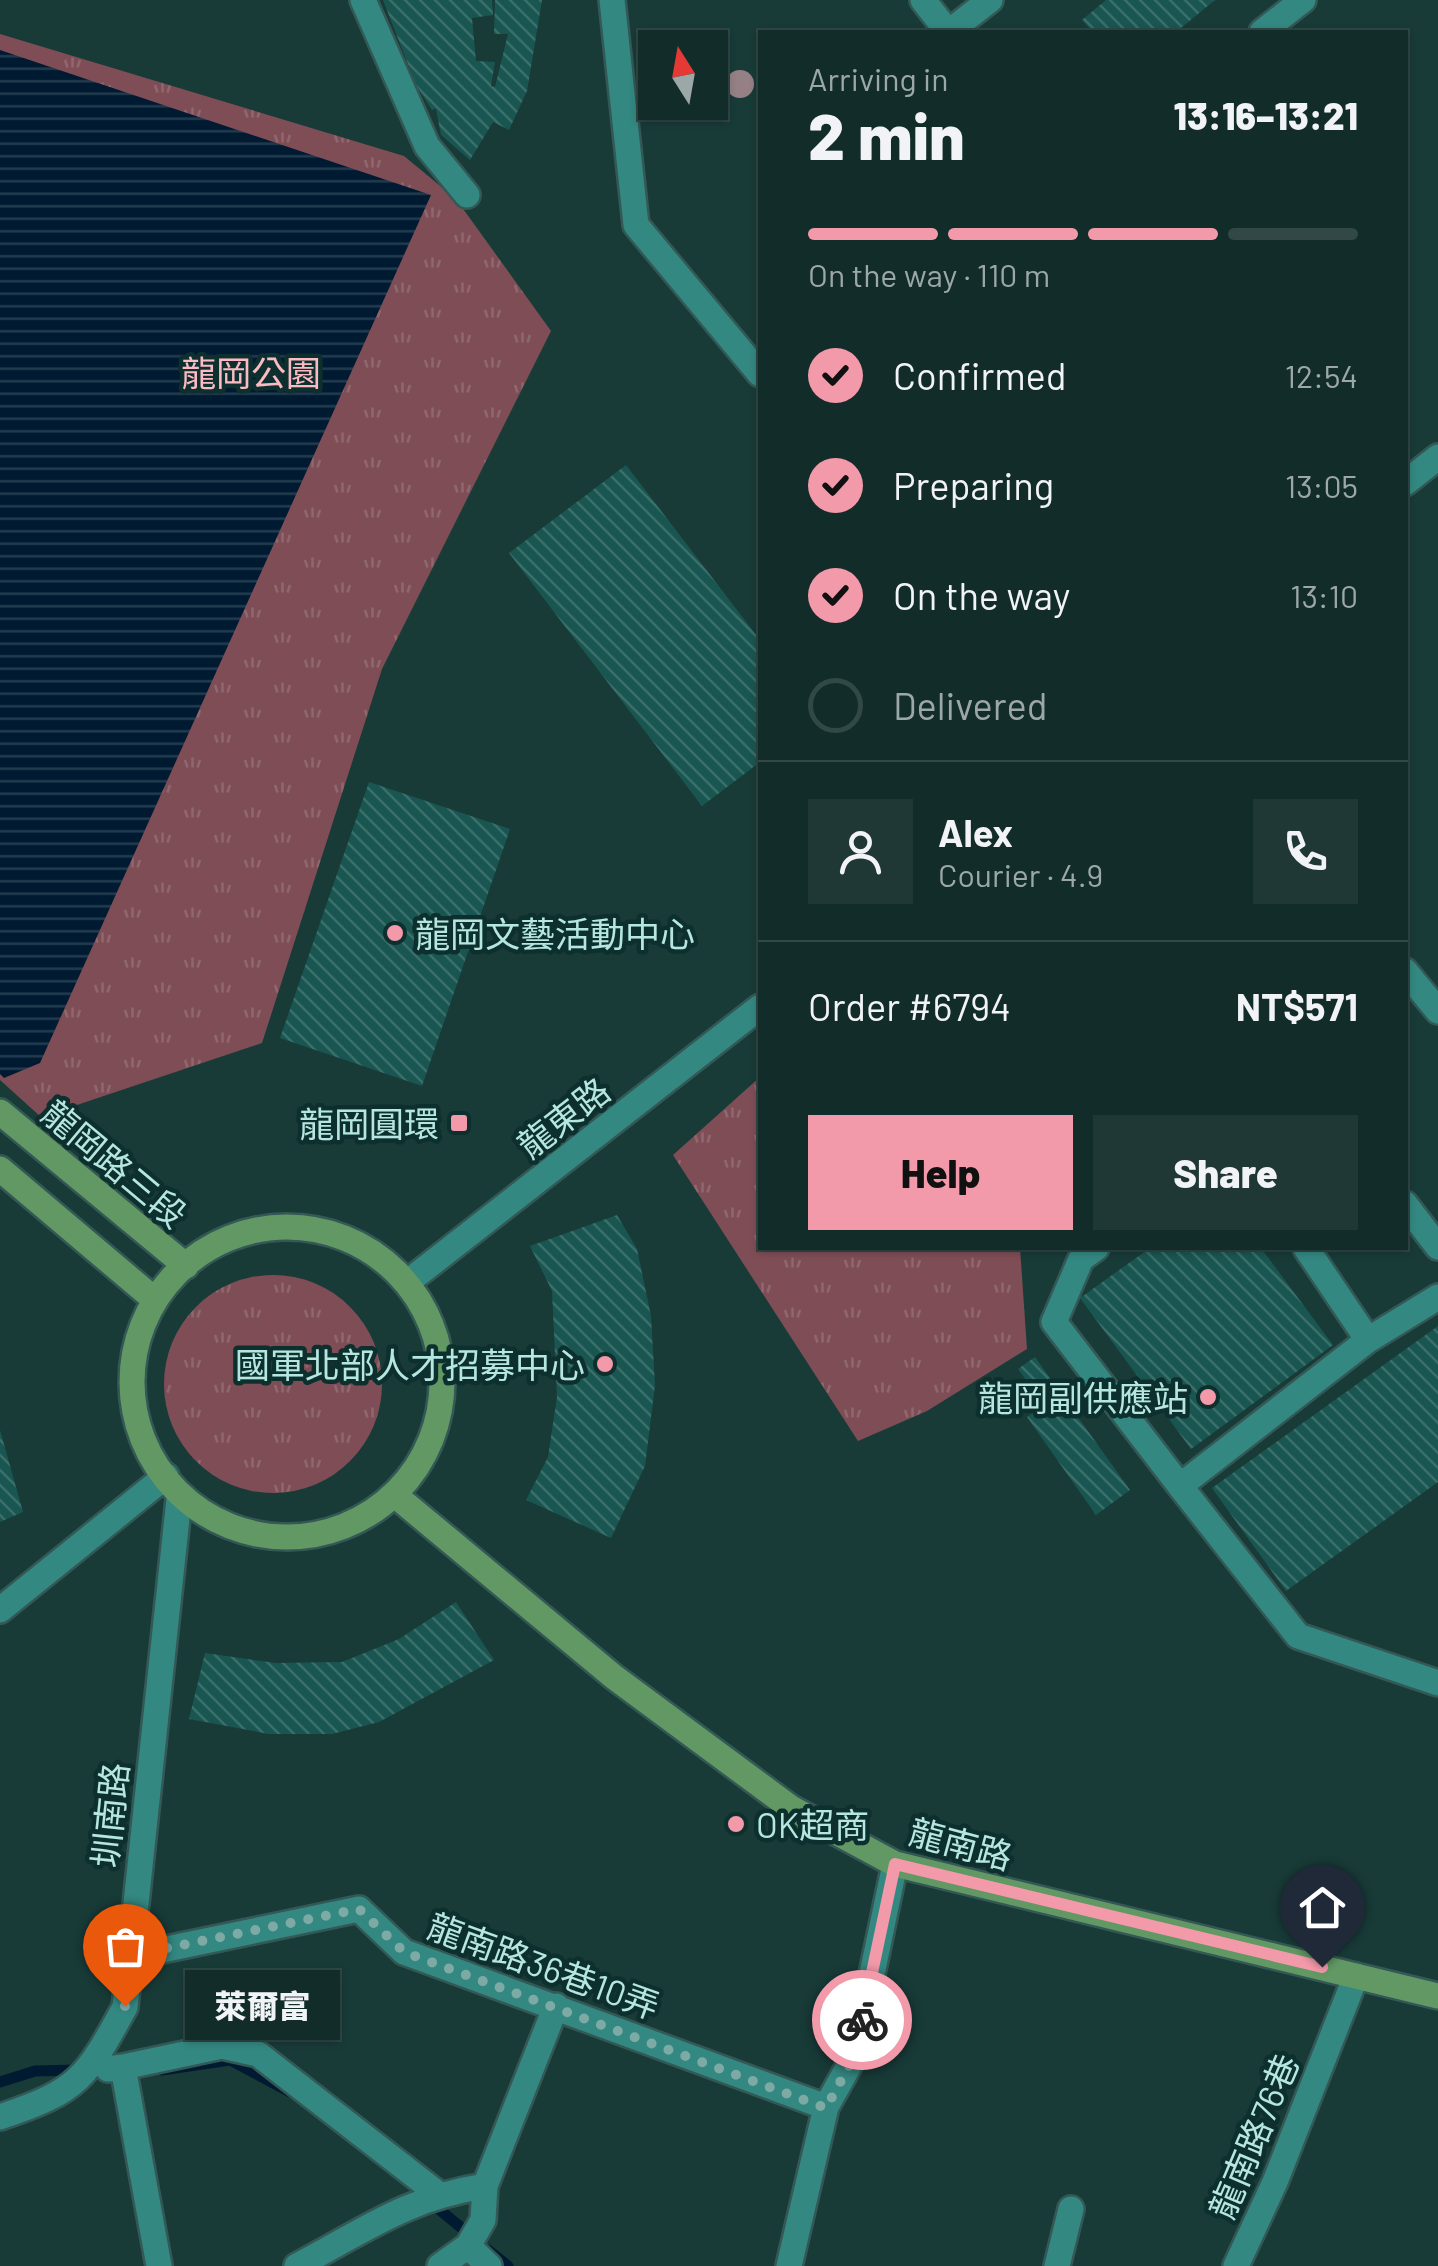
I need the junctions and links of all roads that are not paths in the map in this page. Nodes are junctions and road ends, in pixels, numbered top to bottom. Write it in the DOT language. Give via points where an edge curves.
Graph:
graph roads {
  1 [pos="364,0"];
  2 [pos="612,0"];
  3 [pos="923,0"];
  4 [pos="990,0"];
  5 [pos="1303,0"];
  6 [pos="947,30"];
  7 [pos="952,30"];
  8 [pos="1265,30"];
  9 [pos="467,195"];
  10 [pos="758,372"];
  11 [pos="1438,457"];
  12 [pos="1408,482"];
  13 [pos="1408,975"];
  14 [pos="758,1009"];
  15 [pos="1438,1011"];
  16 [pos="0,1112"];
  17 [pos="0,1169"];
  18 [pos="1408,1208"];
  19 [pos="1438,1246"];
  20 [pos="1093,1250"];
  21 [pos="1307,1250"];
  22 [pos="186,1266"];
  23 [pos="409,1281"];
  24 [pos="1438,1297"];
  25 [pos="155,1300"];
  26 [pos="1368,1340"];
  27 [pos="1180,1486"];
  28 [pos="172,1487"];
  29 [pos="396,1496"];
  30 [pos="0,1610"];
  31 [pos="1438,1683"];
  32 [pos="895,1864"];
  33 [pos="128,1956"];
  34 [pos="1356,1976"];
  35 [pos="1438,1996"];
  36 [pos="556,2006"];
  37 [pos="124,2067"];
  38 [pos="89,2072"];
  39 [pos="826,2108"];
  40 [pos="0,2118"];
  41 [pos="484,2186"];
  42 [pos="436,2193"];
  43 [pos="1071,2209"];
  44 [pos="468,2246"];
  45 [pos="159,2266"];
  46 [pos="297,2266"];
  47 [pos="440,2266"];
  48 [pos="489,2266"];
  49 [pos="789,2266"];
  50 [pos="1057,2266"];
  51 [pos="1236,2266"];
  1 -- 9 [label="street" via="427,146"];
  2 -- 10 [label="street" via="636,225"];
  3 -- 6 [label="street"];
  4 -- 7 [label="street"];
  5 -- 8 [label="street"];
  11 -- 12 [label="street"];
  13 -- 15 [label="street"];
  14 -- 23 [label="street, 龍東路"];
  16 -- 22 [label="main road, 龍岡路三段"];
  17 -- 25 [label="main road"];
  18 -- 19 [label="street"];
  20 -- 27 [label="street" via="1081,1259 1054,1322"];
  21 -- 26 [label="street"];
  22 -- 23 [label="main road" via="226,1237 272,1225 334,1232"];
  22 -- 25 [label="main road"];
  23 -- 29 [label="main road" via="434,1326 441,1412"];
  24 -- 26 [label="street"];
  25 -- 28 [label="main road" via="132,1359 144,1442"];
  26 -- 27 [label="street"];
  27 -- 31 [label="street" via="1298,1636"];
  28 -- 29 [label="main road" via="229,1530 320,1536"];
  28 -- 30 [label="street"];
  28 -- 33 [label="street, 圳南路"];
  29 -- 32 [label="main road, 龍南路" via="614,1678 791,1808"];
  32 -- 34 [label="main road, 龍南路"];
  32 -- 39 [label="street" via="855,2055"];
  33 -- 36 [label="street, 龍南路36巷10弄" via="359,1909 404,1952"];
  33 -- 38 [label="street, 圳南路" via="125,2006"];
  34 -- 35 [label="main road, 龍南路"];
  34 -- 51 [label="street, 龍南路76巷"];
  36 -- 39 [label="street, 龍南路36巷10弄"];
  36 -- 41 [label="street"];
  37 -- 38 [label="street"];
  37 -- 42 [label="street" via="222,2046 258,2054"];
  37 -- 45 [label="street"];
  38 -- 40 [label="street" via="53,2100"];
  39 -- 49 [label="street"];
  41 -- 42 [label="street"];
  41 -- 44 [label="street" via="483,2220"];
  42 -- 46 [label="street"];
  43 -- 50 [label="street"];
  44 -- 47 [label="street"];
  44 -- 48 [label="street"];
}
